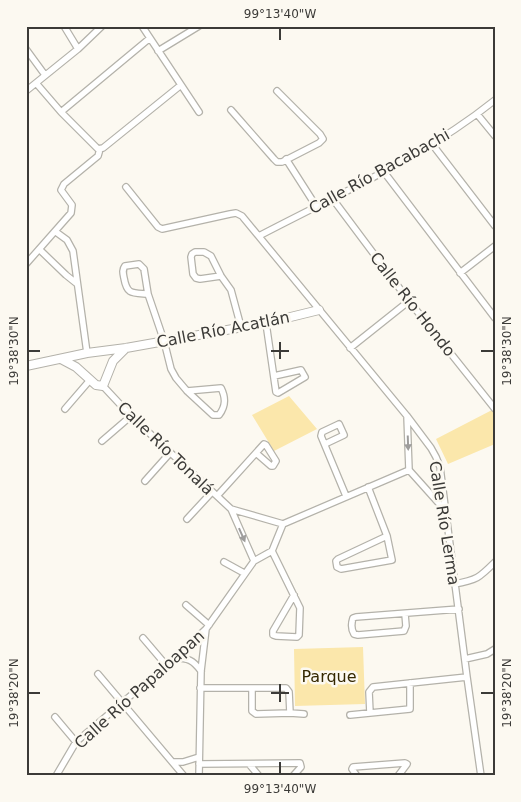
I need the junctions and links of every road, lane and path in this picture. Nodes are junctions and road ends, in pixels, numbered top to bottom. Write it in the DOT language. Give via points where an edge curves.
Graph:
graph roads {
  1 [pos="64,26"];
  2 [pos="142,26"];
  3 [pos="199,26"];
  4 [pos="100,27"];
  5 [pos="150,38"];
  6 [pos="26,49"];
  7 [pos="78,49"];
  8 [pos="158,51"];
  9 [pos="45,75"];
  10 [pos="36,83"];
  11 [pos="180,85"];
  12 [pos="26,91"];
  13 [pos="277,91"];
  14 [pos="495,100"];
  15 [pos="231,110"];
  16 [pos="61,112"];
  17 [pos="199,112"];
  18 [pos="477,114"];
  19 [pos="495,136"];
  20 [pos="432,144"];
  21 [pos="100,148"];
  22 [pos="286,159"];
  23 [pos="384,172"];
  24 [pos="126,187"];
  25 [pos="332,198"];
  26 [pos="316,206"];
  27 [pos="495,226"];
  28 [pos="56,232"];
  29 [pos="259,236"];
  30 [pos="495,246"];
  31 [pos="40,250"];
  32 [pos="26,264"];
  33 [pos="460,273"];
  34 [pos="221,276"];
  35 [pos="76,283"];
  36 [pos="148,294"];
  37 [pos="409,301"];
  38 [pos="319,310"];
  39 [pos="495,318"];
  40 [pos="266,323"];
  41 [pos="241,327"];
  42 [pos="164,341"];
  43 [pos="126,348"];
  44 [pos="350,348"];
  45 [pos="106,350"];
  46 [pos="87,352"];
  47 [pos="78,355"];
  48 [pos="61,360"];
  49 [pos="113,361"];
  50 [pos="26,366"];
  51 [pos="76,367"];
  52 [pos="274,376"];
  53 [pos="90,380"];
  54 [pos="102,386"];
  55 [pos="188,391"];
  56 [pos="494,408"];
  57 [pos="65,409"];
  58 [pos="130,416"];
  59 [pos="407,416"];
  60 [pos="102,441"];
  61 [pos="325,444"];
  62 [pos="170,453"];
  63 [pos="256,453"];
  64 [pos="409,470"];
  65 [pos="145,481"];
  66 [pos="368,487"];
  67 [pos="214,494"];
  68 [pos="346,496"];
  69 [pos="231,509"];
  70 [pos="444,509"];
  71 [pos="186,519"];
  72 [pos="282,524"];
  73 [pos="387,536"];
  74 [pos="272,551"];
  75 [pos="254,561"];
  76 [pos="224,562"];
  77 [pos="495,562"];
  78 [pos="244,573"];
  79 [pos="454,584"];
  80 [pos="294,595"];
  81 [pos="186,605"];
  82 [pos="459,609"];
  83 [pos="405,614"];
  84 [pos="207,627"];
  85 [pos="143,638"];
  86 [pos="495,649"];
  87 [pos="175,658"];
  88 [pos="465,659"];
  89 [pos="166,666"];
  90 [pos="201,671"];
  91 [pos="98,674"];
  92 [pos="467,677"];
  93 [pos="410,684"];
  94 [pos="200,688"];
  95 [pos="252,688"];
  96 [pos="122,703"];
  97 [pos="290,713"];
  98 [pos="370,713"];
  99 [pos="304,714"];
  100 [pos="350,715"];
  101 [pos="55,718"];
  102 [pos="76,742"];
  103 [pos="199,757"];
  104 [pos="173,762"];
  105 [pos="198,764"];
  106 [pos="249,764"];
  107 [pos="481,775"];
  108 [pos="56,776"];
  109 [pos="184,776"];
  110 [pos="199,776"];
  111 [pos="259,776"];
  112 [pos="293,776"];
  113 [pos="358,776"];
  114 [pos="398,776"];
  1 -- 7 [label="street"];
  2 -- 5 [label="street"];
  3 -- 8 [label="street"];
  4 -- 7 [label="street"];
  5 -- 8 [label="street"];
  5 -- 16 [label="street"];
  6 -- 9 [label="street"];
  7 -- 9 [label="street"];
  8 -- 11 [label="street"];
  9 -- 10 [label="street"];
  10 -- 12 [label="street"];
  10 -- 16 [label="street"];
  11 -- 17 [label="street"];
  11 -- 21 [label="street"];
  13 -- 22 [label="street" via="323,139"];
  14 -- 18 [label="street, Calle Río Bacabachi"];
  15 -- 22 [label="street" via="277,162"];
  16 -- 21 [label="street" via="95,147"];
  18 -- 19 [label="street"];
  18 -- 20 [label="street, Calle Río Bacabachi"];
  20 -- 23 [label="street, Calle Río Bacabachi"];
  20 -- 27 [label="street"];
  21 -- 28 [label="street" via="98,156 64,184 61,190 72,209"];
  22 -- 26 [label="street"];
  23 -- 25 [label="street, Calle Río Bacabachi"];
  23 -- 33 [label="street"];
  24 -- 29 [label="street, Calle Río Lerma" via="158,227 236,213"];
  25 -- 26 [label="street, Calle Río Bacabachi"];
  25 -- 37 [label="street, Calle Río Hondo"];
  26 -- 29 [label="street, Calle Río Bacabachi"];
  28 -- 31 [label="street"];
  28 -- 35 [label="street" via="67,240 73,251"];
  29 -- 38 [label="street, Calle Río Lerma"];
  30 -- 33 [label="street"];
  31 -- 32 [label="street"];
  31 -- 35 [label="street"];
  33 -- 39 [label="street"];
  34 -- 34 [label="street" via="196,278 192,254 208,253"];
  34 -- 41 [label="street" via="232,290"];
  35 -- 46 [label="street"];
  36 -- 36 [label="street" via="132,293 126,288 125,266 142,266"];
  36 -- 42 [label="street"];
  37 -- 44 [label="street"];
  37 -- 56 [label="street, Calle Río Hondo"];
  38 -- 40 [label="street, Calle Río Acatlán"];
  38 -- 44 [label="street, Calle Río Lerma"];
  40 -- 41 [label="street, Calle Río Acatlán"];
  40 -- 52 [label="street"];
  41 -- 42 [label="street, Calle Río Acatlán"];
  42 -- 43 [label="street, Calle Río Acatlán"];
  42 -- 55 [label="street" via="172,370"];
  43 -- 45 [label="street, Calle Río Acatlán"];
  43 -- 49 [label="street"];
  44 -- 59 [label="street, Calle Río Lerma"];
  45 -- 46 [label="street, Calle Río Acatlán"];
  45 -- 49 [label="street"];
  46 -- 47 [label="street, Calle Río Acatlán"];
  47 -- 48 [label="street, Calle Río Acatlán"];
  47 -- 51 [label="street"];
  48 -- 50 [label="street, Calle Río Acatlán"];
  48 -- 51 [label="street"];
  49 -- 54 [label="street"];
  51 -- 53 [label="street"];
  52 -- 52 [label="street" via="301,370 305,377 277,393"];
  53 -- 54 [label="street"];
  53 -- 57 [label="street"];
  54 -- 58 [label="street, Calle Río Tonalá"];
  55 -- 55 [label="street" via="221,388 224,409 219,415 213,415"];
  58 -- 60 [label="street"];
  58 -- 62 [label="street, Calle Río Tonalá"];
  59 -- 64 [label="street, one-way"];
  59 -- 70 [label="street, Calle Río Lerma" via="440,467"];
  61 -- 61 [label="street" via="342,436 344,433 339,424 321,433"];
  61 -- 68 [label="street"];
  62 -- 65 [label="street"];
  62 -- 67 [label="street, Calle Río Tonalá"];
  63 -- 67 [label="street"];
  64 -- 66 [label="street"];
  64 -- 70 [label="street"];
  66 -- 68 [label="street"];
  66 -- 73 [label="street"];
  67 -- 69 [label="street, Calle Río Tonalá"];
  67 -- 71 [label="street"];
  68 -- 72 [label="street"];
  69 -- 72 [label="street, Calle Río Tonalá"];
  69 -- 75 [label="street, Calle Río Tonalá, one-way"];
  70 -- 79 [label="street, Calle Río Lerma"];
  72 -- 74 [label="street"];
  73 -- 73 [label="street" via="392,560 338,569 338,559"];
  74 -- 75 [label="street, Calle Río Papaloapan"];
  74 -- 80 [label="street"];
  75 -- 78 [label="street, Calle Río Papaloapan"];
  76 -- 78 [label="street"];
  77 -- 79 [label="street" via="474,581"];
  78 -- 84 [label="street, Calle Río Papaloapan"];
  79 -- 82 [label="street, Calle Río Lerma"];
  80 -- 80 [label="street" via="273,631 273,634 299,636 300,608"];
  81 -- 84 [label="street"];
  82 -- 83 [label="street"];
  82 -- 88 [label="street, Calle Río Lerma"];
  83 -- 83 [label="street" via="353,618 354,634 404,631"];
  84 -- 87 [label="street, Calle Río Papaloapan"];
  84 -- 90 [label="street"];
  85 -- 89 [label="street"];
  86 -- 88 [label="street"];
  87 -- 89 [label="street, Calle Río Papaloapan"];
  87 -- 90 [label="street" via="190,659"];
  88 -- 92 [label="street, Calle Río Lerma"];
  89 -- 96 [label="street, Calle Río Papaloapan"];
  90 -- 94 [label="street"];
  91 -- 96 [label="street"];
  92 -- 93 [label="street"];
  92 -- 107 [label="street, Calle Río Lerma"];
  93 -- 98 [label="street" via="370,689"];
  93 -- 98 [label="street" via="410,709"];
  94 -- 95 [label="street"];
  94 -- 103 [label="street"];
  95 -- 97 [label="street" via="288,689"];
  95 -- 97 [label="street" via="253,713"];
  96 -- 102 [label="street, Calle Río Papaloapan"];
  96 -- 104 [label="street"];
  97 -- 99 [label="street"];
  98 -- 100 [label="street"];
  101 -- 102 [label="street"];
  102 -- 108 [label="street, Calle Río Papaloapan"];
  103 -- 104 [label="street"];
  103 -- 105 [label="street"];
  104 -- 109 [label="street"];
  105 -- 106 [label="street"];
  105 -- 110 [label="street"];
  106 -- 111 [label="street"];
  106 -- 112 [label="street" via="300,764"];
  113 -- 114 [label="street" via="352,771 353,767 407,764"];
}
